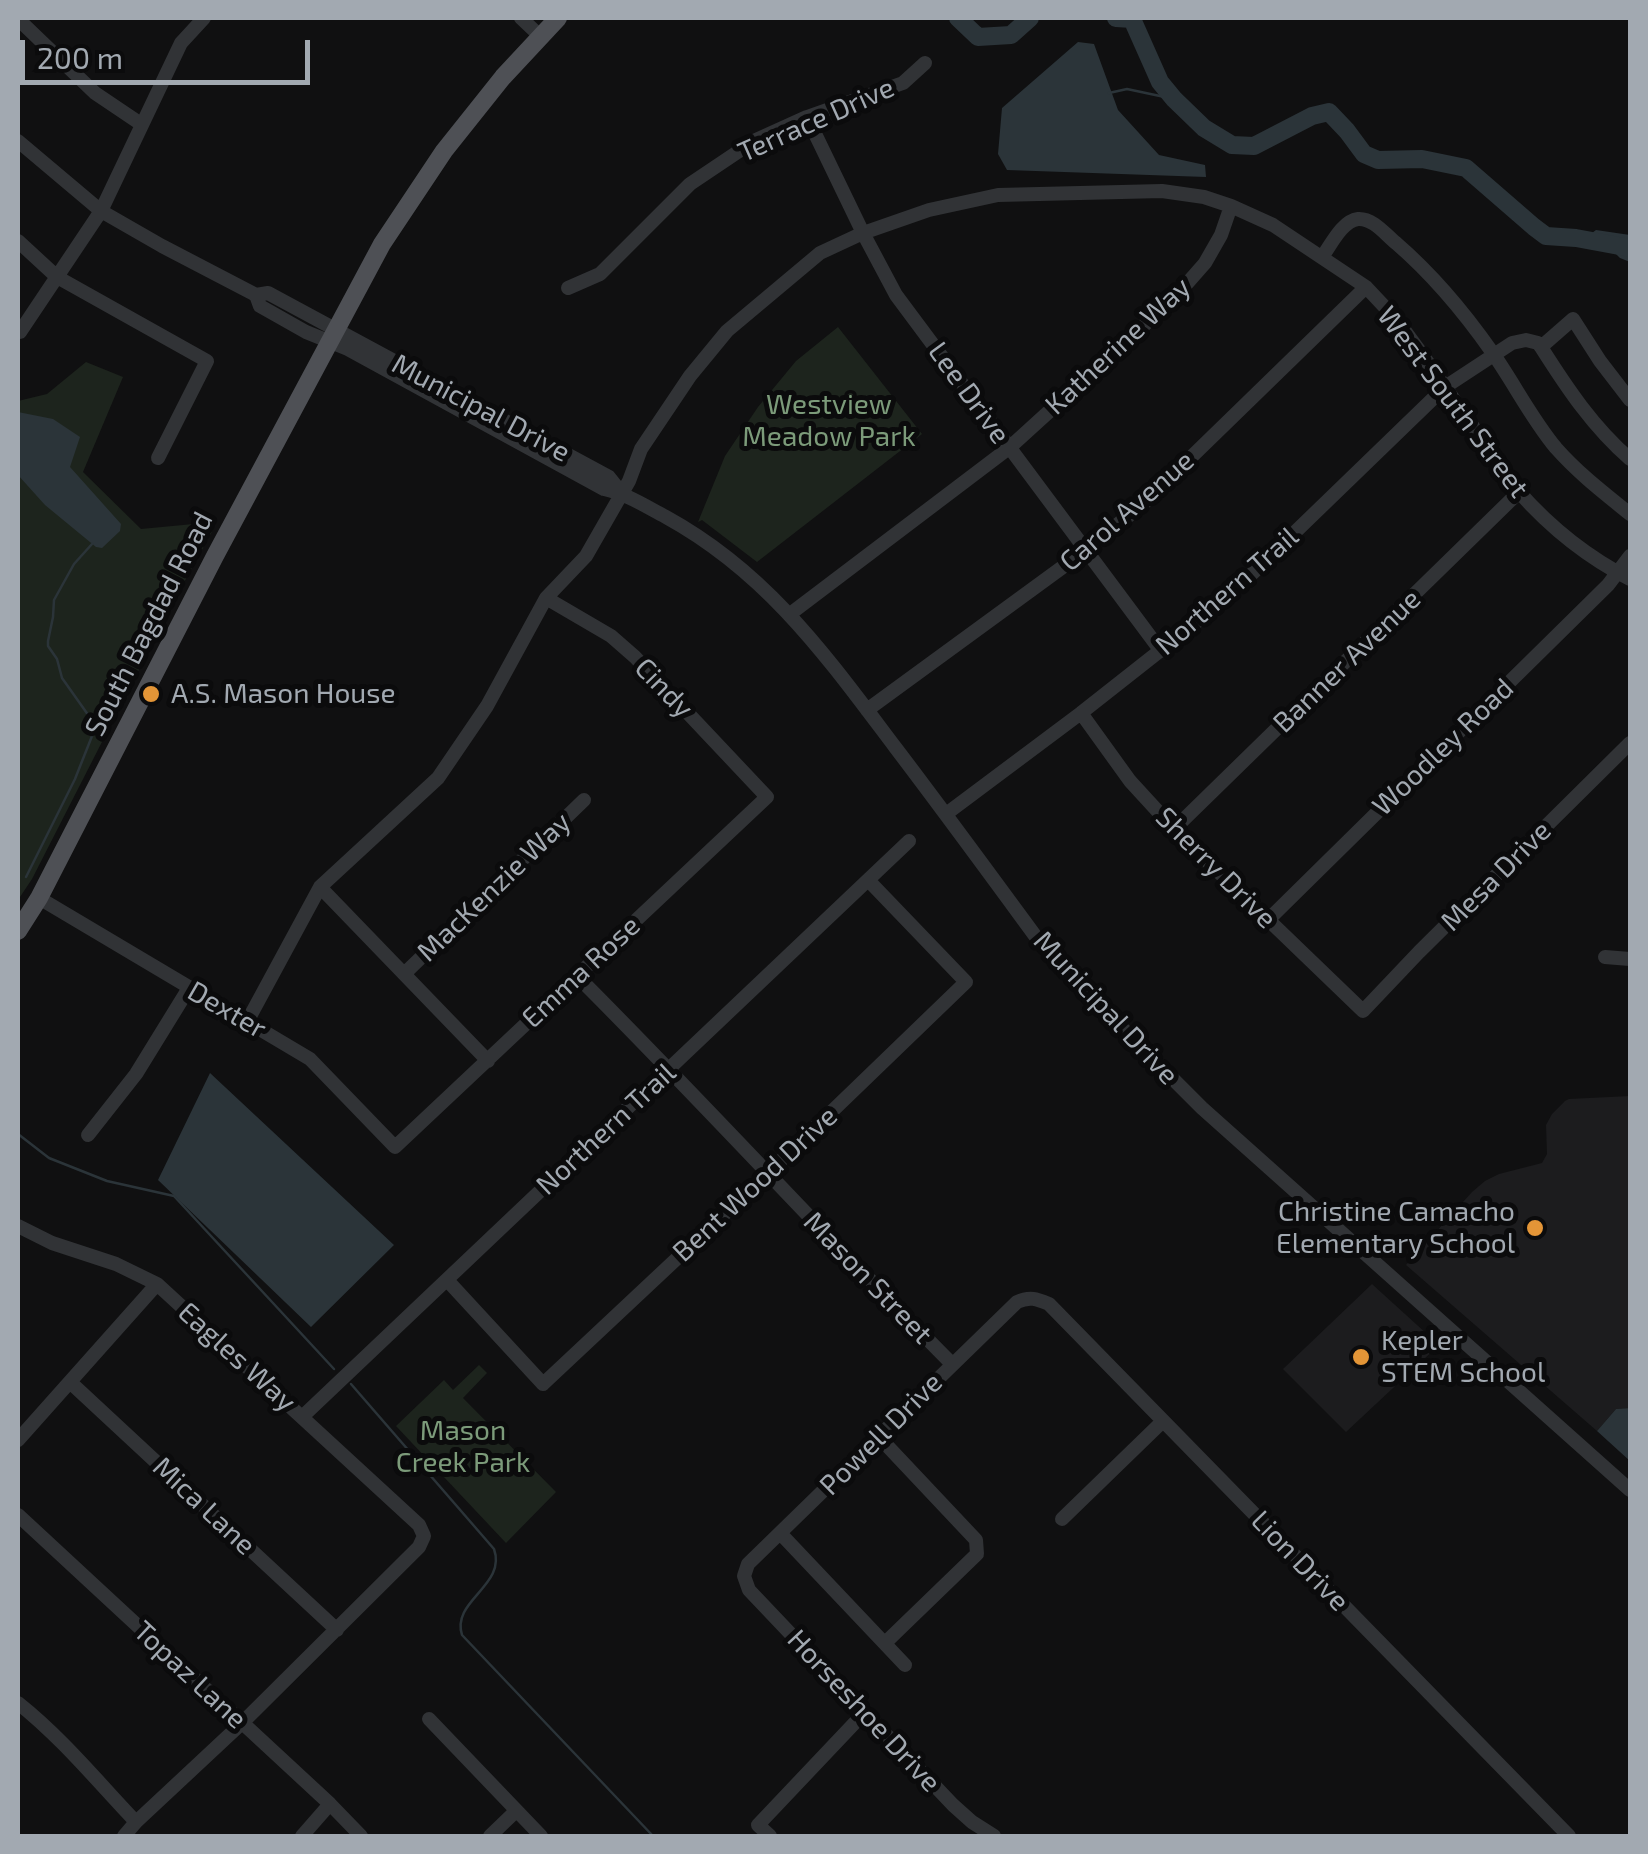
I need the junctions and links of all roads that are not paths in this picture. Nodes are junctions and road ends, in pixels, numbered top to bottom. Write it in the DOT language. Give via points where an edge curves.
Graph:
graph roads {
  1 [pos="204,18"];
  2 [pos="520,18"];
  3 [pos="558,18"];
  4 [pos="18,19"];
  5 [pos="540,36"];
  6 [pos="925,63"];
  7 [pos="808,117"];
  8 [pos="141,124"];
  9 [pos="18,141"];
  10 [pos="1231,206"];
  11 [pos="101,211"];
  12 [pos="863,234"];
  13 [pos="18,241"];
  14 [pos="1322,258"];
  15 [pos="56,277"];
  16 [pos="1366,287"];
  17 [pos="568,288"];
  18 [pos="20,332"];
  19 [pos="332,336"];
  20 [pos="1541,347"];
  21 [pos="1494,355"];
  22 [pos="1445,387"];
  23 [pos="1630,400"];
  24 [pos="1009,448"];
  25 [pos="158,458"];
  26 [pos="1630,459"];
  27 [pos="1518,492"];
  28 [pos="622,493"];
  29 [pos="1630,514"];
  30 [pos="1086,550"];
  31 [pos="1630,556"];
  32 [pos="1624,576"];
  33 [pos="546,598"];
  34 [pos="790,614"];
  35 [pos="1160,651"];
  36 [pos="868,710"];
  37 [pos="1081,713"];
  38 [pos="1630,743"];
  39 [pos="767,797"];
  40 [pos="584,800"];
  41 [pos="946,814"];
  42 [pos="1174,829"];
  43 [pos="909,840"];
  44 [pos="868,880"];
  45 [pos="320,887"];
  46 [pos="39,898"];
  47 [pos="1268,920"];
  48 [pos="18,931"];
  49 [pos="1604,957"];
  50 [pos="1630,958"];
  51 [pos="404,974"];
  52 [pos="577,976"];
  53 [pos="189,988"];
  54 [pos="1363,1011"];
  55 [pos="248,1020"];
  56 [pos="488,1061"];
  57 [pos="668,1070"];
  58 [pos="88,1135"];
  59 [pos="394,1147"];
  60 [pos="766,1174"];
  61 [pos="18,1226"];
  62 [pos="447,1280"];
  63 [pos="157,1284"];
  64 [pos="1025,1298"];
  65 [pos="952,1364"];
  66 [pos="70,1382"];
  67 [pos="302,1416"];
  68 [pos="1164,1421"];
  69 [pos="878,1436"];
  70 [pos="18,1440"];
  71 [pos="1630,1490"];
  72 [pos="18,1515"];
  73 [pos="1062,1519"];
  74 [pos="780,1533"];
  75 [pos="744,1576"];
  76 [pos="337,1630"];
  77 [pos="885,1642"];
  78 [pos="905,1665"];
  79 [pos="18,1702"];
  80 [pos="865,1712"];
  81 [pos="429,1719"];
  82 [pos="242,1724"];
  83 [pos="330,1804"];
  84 [pos="516,1811"];
  85 [pos="136,1822"];
  86 [pos="124,1836"];
  87 [pos="302,1836"];
  88 [pos="362,1836"];
  89 [pos="490,1836"];
  90 [pos="541,1836"];
  91 [pos="770,1836"];
  92 [pos="994,1836"];
  93 [pos="1569,1836"];
  1 -- 8 [label="street" via="182,42"];
  2 -- 5 [label="street"];
  3 -- 5 [label="main road, South Bagdad Road"];
  4 -- 8 [label="street" via="95,93"];
  5 -- 19 [label="main road, South Bagdad Road" via="444,151"];
  6 -- 7 [label="street, Terrace Drive" via="902,82"];
  7 -- 12 [label="street, Lee Drive"];
  7 -- 17 [label="street, Terrace Drive" via="754,141 690,184 600,274"];
  8 -- 11 [label="street"];
  9 -- 11 [label="street, Municipal Drive"];
  10 -- 12 [label="street, West South Street" via="1162,191 998,195"];
  10 -- 14 [label="street, West South Street"];
  10 -- 24 [label="street, Katherine Way" via="1205,263 1176,296"];
  11 -- 15 [label="street"];
  11 -- 19 [label="street, Municipal Drive" via="256,295 260,306 306,332"];
  12 -- 24 [label="street, Lee Drive" via="896,295"];
  12 -- 28 [label="street, West South Street" via="820,253 727,331 642,448"];
  13 -- 15 [label="street"];
  14 -- 16 [label="street, West South Street"];
  14 -- 21 [label="street" via="1348,223 1374,224 1437,282"];
  15 -- 18 [label="street"];
  15 -- 25 [label="street" via="207,361"];
  16 -- 22 [label="street, West South Street"];
  16 -- 30 [label="street, Carol Avenue" via="1144,504"];
  19 -- 28 [label="street, Municipal Drive" via="609,477"];
  19 -- 46 [label="main road, South Bagdad Road"];
  20 -- 21 [label="street, Northern Trail" via="1526,340"];
  20 -- 23 [label="street" via="1572,319"];
  20 -- 26 [label="street" via="1568,390"];
  21 -- 22 [label="street, Northern Trail"];
  21 -- 29 [label="street" via="1556,448"];
  22 -- 27 [label="street, West South Street"];
  22 -- 35 [label="street, Northern Trail" via="1227,598"];
  24 -- 30 [label="street, Lee Drive"];
  24 -- 34 [label="street, Katherine Way"];
  27 -- 32 [label="street, West South Street" via="1567,538"];
  27 -- 42 [label="street, Banner Avenue"];
  28 -- 33 [label="street, West South Street" via="586,556"];
  28 -- 34 [label="street, Municipal Drive" via="720,552"];
  30 -- 35 [label="street, Lee Drive"];
  30 -- 36 [label="street, Carol Avenue"];
  31 -- 32 [label="street, Woodley Road"];
  32 -- 47 [label="street, Woodley Road"];
  33 -- 39 [label="street, Cindy" via="611,636"];
  33 -- 45 [label="street, West South Street" via="438,778"];
  34 -- 36 [label="street, Municipal Drive"];
  35 -- 37 [label="street, Northern Trail"];
  36 -- 41 [label="street, Municipal Drive"];
  37 -- 41 [label="street, Northern Trail"];
  37 -- 42 [label="street, Sherry Drive"];
  38 -- 54 [label="street, Mesa Drive"];
  39 -- 52 [label="street, Emma Rose"];
  40 -- 51 [label="street, MacKenzie Way"];
  41 -- 71 [label="street, Municipal Drive" via="1048,951 1161,1068"];
  42 -- 47 [label="street, Sherry Drive"];
  43 -- 44 [label="street, Northern Trail"];
  44 -- 57 [label="street, Northern Trail"];
  44 -- 60 [label="street, Bent Wood Drive" via="966,982"];
  45 -- 51 [label="street"];
  45 -- 55 [label="street, West South Street"];
  46 -- 48 [label="main road, South Bagdad Road"];
  46 -- 53 [label="street, Dexter"];
  47 -- 54 [label="street, Sherry Drive"];
  49 -- 50 [label="street"];
  51 -- 56 [label="street"];
  52 -- 56 [label="street, Emma Rose"];
  52 -- 57 [label="street, Mason Street"];
  53 -- 55 [label="street, Dexter"];
  53 -- 58 [label="street" via="136,1074"];
  55 -- 59 [label="street, Dexter" via="310,1058"];
  56 -- 59 [label="street, Emma Rose"];
  57 -- 60 [label="street, Mason Street"];
  57 -- 62 [label="street, Northern Trail"];
  60 -- 62 [label="street, Bent Wood Drive" via="543,1384"];
  60 -- 65 [label="street, Mason Street"];
  61 -- 63 [label="street, Eagles Way"];
  62 -- 67 [label="street, Northern Trail"];
  63 -- 66 [label="street"];
  63 -- 67 [label="street, Eagles Way"];
  64 -- 65 [label="street, Powell Drive"];
  64 -- 68 [label="street, Lion Drive" via="1048,1304"];
  65 -- 69 [label="street, Powell Drive"];
  66 -- 70 [label="street"];
  66 -- 76 [label="street, Mica Lane"];
  67 -- 76 [label="street, Eagles Way" via="419,1524 424,1536"];
  68 -- 73 [label="street"];
  68 -- 93 [label="street, Lion Drive"];
  69 -- 74 [label="street, Powell Drive"];
  69 -- 77 [label="street" via="976,1540 977,1554"];
  72 -- 82 [label="street, Topaz Lane"];
  74 -- 75 [label="street, Powell Drive"];
  74 -- 77 [label="street"];
  75 -- 80 [label="street, Horseshoe Drive"];
  76 -- 82 [label="street"];
  77 -- 78 [label="street"];
  79 -- 85 [label="street"];
  80 -- 91 [label="street" via="758,1824"];
  80 -- 92 [label="street, Horseshoe Drive" via="962,1814"];
  81 -- 84 [label="street"];
  82 -- 83 [label="street, Topaz Lane"];
  82 -- 85 [label="street"];
  83 -- 87 [label="street"];
  83 -- 88 [label="street, Topaz Lane"];
  84 -- 89 [label="street"];
  84 -- 90 [label="street"];
  85 -- 86 [label="street"];
}
